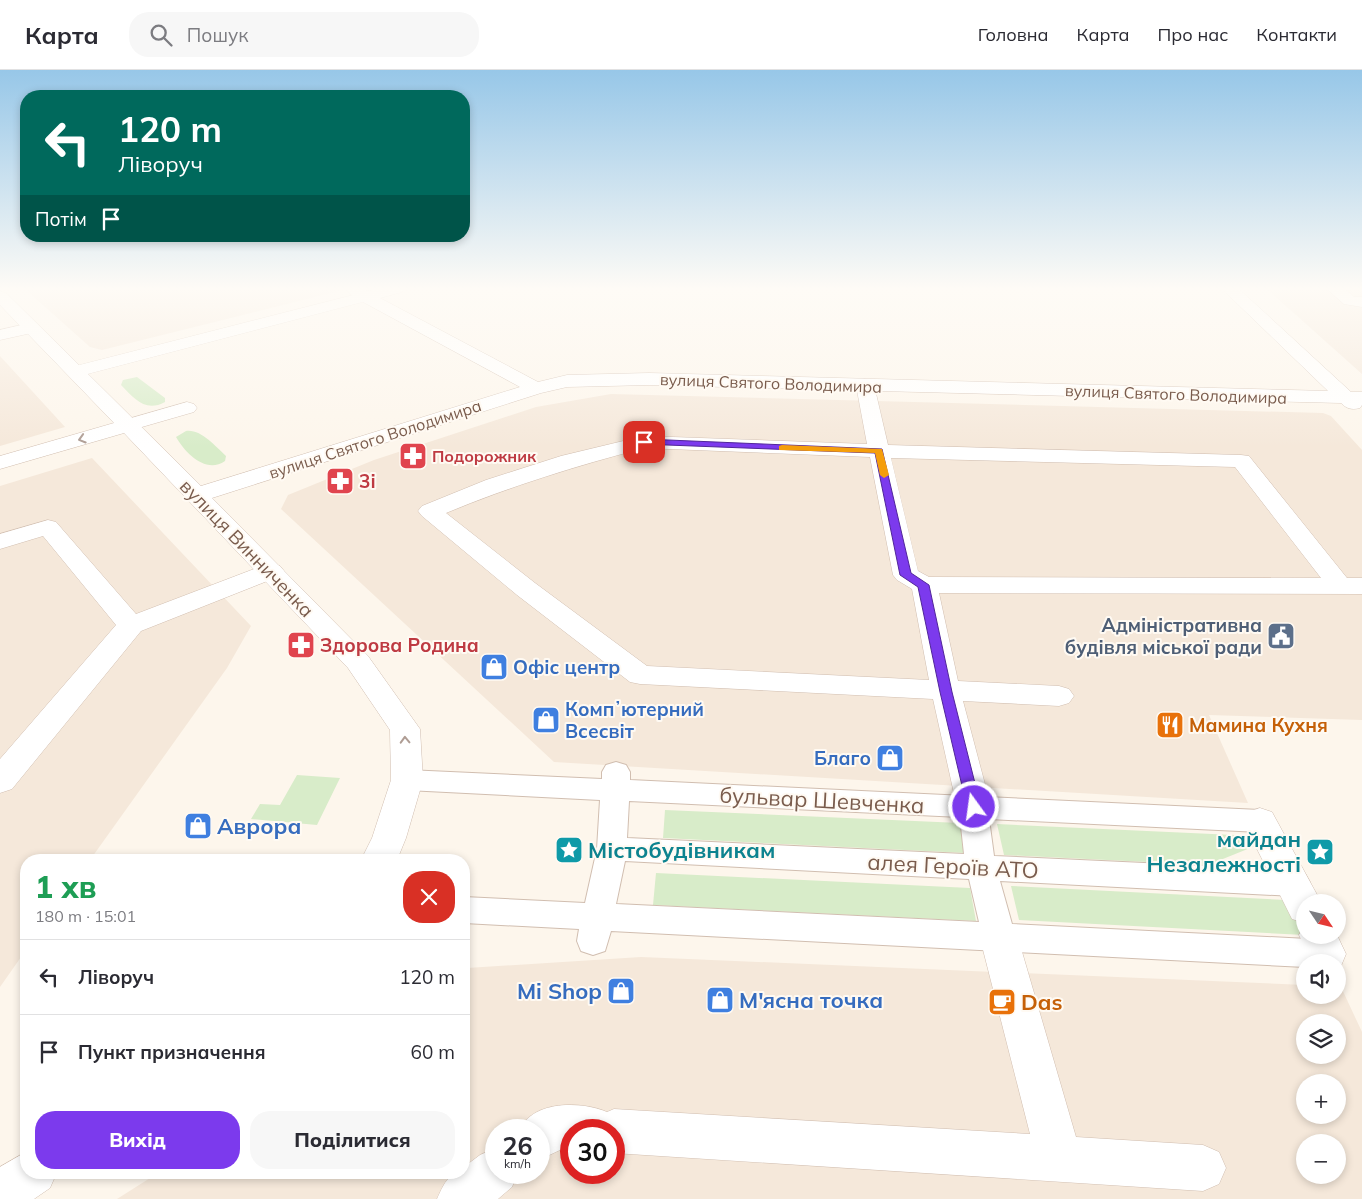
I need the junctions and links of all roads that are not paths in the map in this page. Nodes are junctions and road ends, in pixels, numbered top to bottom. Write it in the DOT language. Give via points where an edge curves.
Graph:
graph roads {
  1 [pos="44,342"];
  2 [pos="183,342"];
  3 [pos="450,342"];
  4 [pos="1290,342"];
  5 [pos="75,372"];
  6 [pos="865,385"];
  7 [pos="536,388"];
  8 [pos="1355,398"];
  9 [pos="187,408"];
  10 [pos="1362,412"];
  11 [pos="128,424"];
  12 [pos="879,451"];
  13 [pos="0,463"];
  14 [pos="197,495"];
  15 [pos="0,542"];
  16 [pos="271,571"];
  17 [pos="924,585"];
  18 [pos="1351,586"];
  19 [pos="131,624"];
  20 [pos="946,692"];
  21 [pos="1060,696"];
  22 [pos="0,780"];
  23 [pos="407,780"];
  24 [pos="616,781"];
  25 [pos="974,807"];
  26 [pos="1260,821"];
  27 [pos="384,849"];
  28 [pos="612,849"];
  29 [pos="983,867"];
  30 [pos="1298,894"];
  31 [pos="1296,896"];
  32 [pos="470,911"];
  33 [pos="595,929"];
  34 [pos="999,938"];
  35 [pos="1296,944"];
  36 [pos="625,1132"];
  37 [pos="1059,1159"];
  38 [pos="1203,1168"];
  39 [pos="23,1179"];
  40 [pos="485,1180"];
  41 [pos="0,1194"];
  42 [pos="461,1199"];
  1 -- 5 [label="street, вулиця Винниченка"];
  2 -- 5 [label="street"];
  3 -- 7 [label="street"];
  4 -- 8 [label="street"];
  5 -- 11 [label="street, вулиця Винниченка"];
  6 -- 7 [label="street, вулиця Святого Володимира" via="592,379 567,380"];
  6 -- 8 [label="street, вулиця Святого Володимира"];
  6 -- 12 [label="street"];
  7 -- 14 [label="street, вулиця Святого Володимира"];
  8 -- 10 [label="street"];
  9 -- 11 [label="street"];
  11 -- 13 [label="street, one-way"];
  11 -- 14 [label="street, вулиця Винниченка"];
  12 -- 17 [label="street" via="906,575"];
  12 -- 18 [label="street" via="1241,461"];
  12 -- 20 [label="street" via="644,442 494,485 430,510 526,589 640,675"];
  14 -- 16 [label="street, вулиця Винниченка"];
  15 -- 19 [label="street" via="48,527"];
  16 -- 19 [label="street"];
  23 -- 16 [label="street, вулиця Винниченка, one-way" via="405,729 358,662"];
  17 -- 18 [label="street"];
  17 -- 20 [label="street"];
  19 -- 22 [label="street"];
  20 -- 21 [label="street"];
  20 -- 25 [label="street"];
  23 -- 24 [label="street, бульвар Шевченка"];
  23 -- 27 [label="street, вулиця Винниченка"];
  24 -- 25 [label="street, бульвар Шевченка"];
  24 -- 28 [label="street"];
  25 -- 26 [label="street, бульвар Шевченка"];
  25 -- 29 [label="street"];
  26 -- 30 [label="street, бульвар Шевченка"];
  28 -- 29 [label="street, алея Героїв АТО"];
  28 -- 33 [label="street"];
  29 -- 31 [label="street, алея Героїв АТО"];
  29 -- 34 [label="street"];
  32 -- 33 [label="street"];
  33 -- 34 [label="street"];
  34 -- 35 [label="street"];
  34 -- 37 [label="street"];
  36 -- 37 [label="street"];
  37 -- 38 [label="street"];
  39 -- 41 [label="street"];
  40 -- 42 [label="street"];
}
